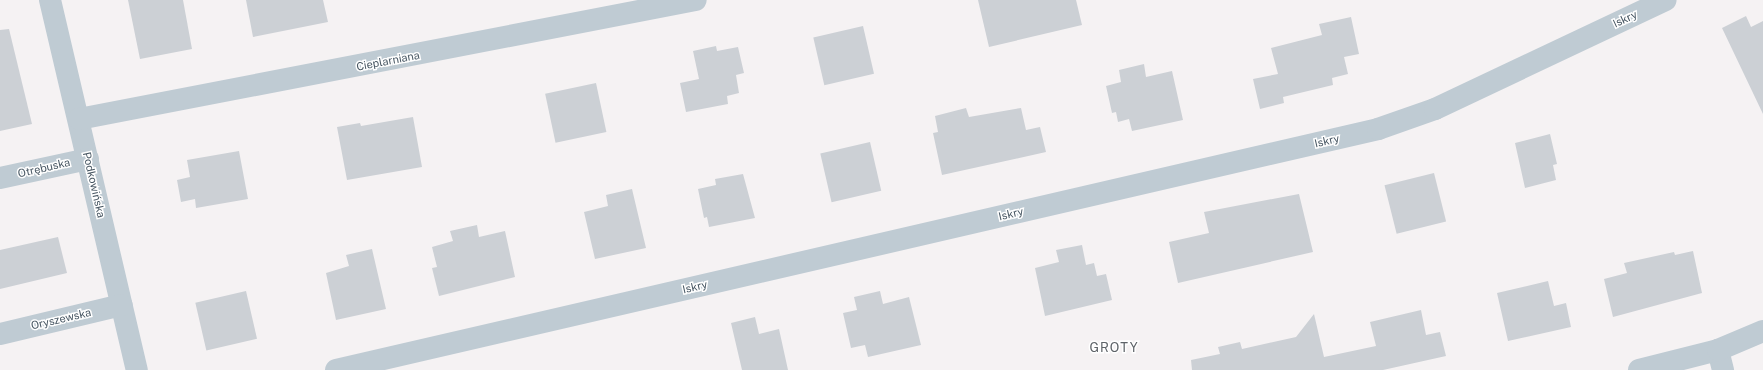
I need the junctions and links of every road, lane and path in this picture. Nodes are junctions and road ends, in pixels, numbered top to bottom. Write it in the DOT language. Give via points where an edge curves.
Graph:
graph roads {
  1 [pos="50,0"];
  2 [pos="696,0"];
  3 [pos="1666,0"];
  4 [pos="79,119"];
  5 [pos="88,159"];
  6 [pos="0,178"];
  7 [pos="122,305"];
  8 [pos="1763,332"];
  9 [pos="0,334"];
  10 [pos="1720,360"];
  11 [pos="137,370"];
  12 [pos="336,370"];
  13 [pos="1639,370"];
  1 -- 4 [label="street, Podkowińska"];
  2 -- 4 [label="street, Cieplarniana"];
  3 -- 12 [label="street, Iskry" via="1435,109 1378,129"];
  4 -- 5 [label="street, Podkowińska"];
  5 -- 6 [label="street, Otrębuska"];
  5 -- 7 [label="street, Podkowińska"];
  7 -- 9 [label="street, Oryszewska"];
  7 -- 11 [label="street, Podkowińska"];
  8 -- 10 [label="street"];
  10 -- 13 [label="street"];
}
